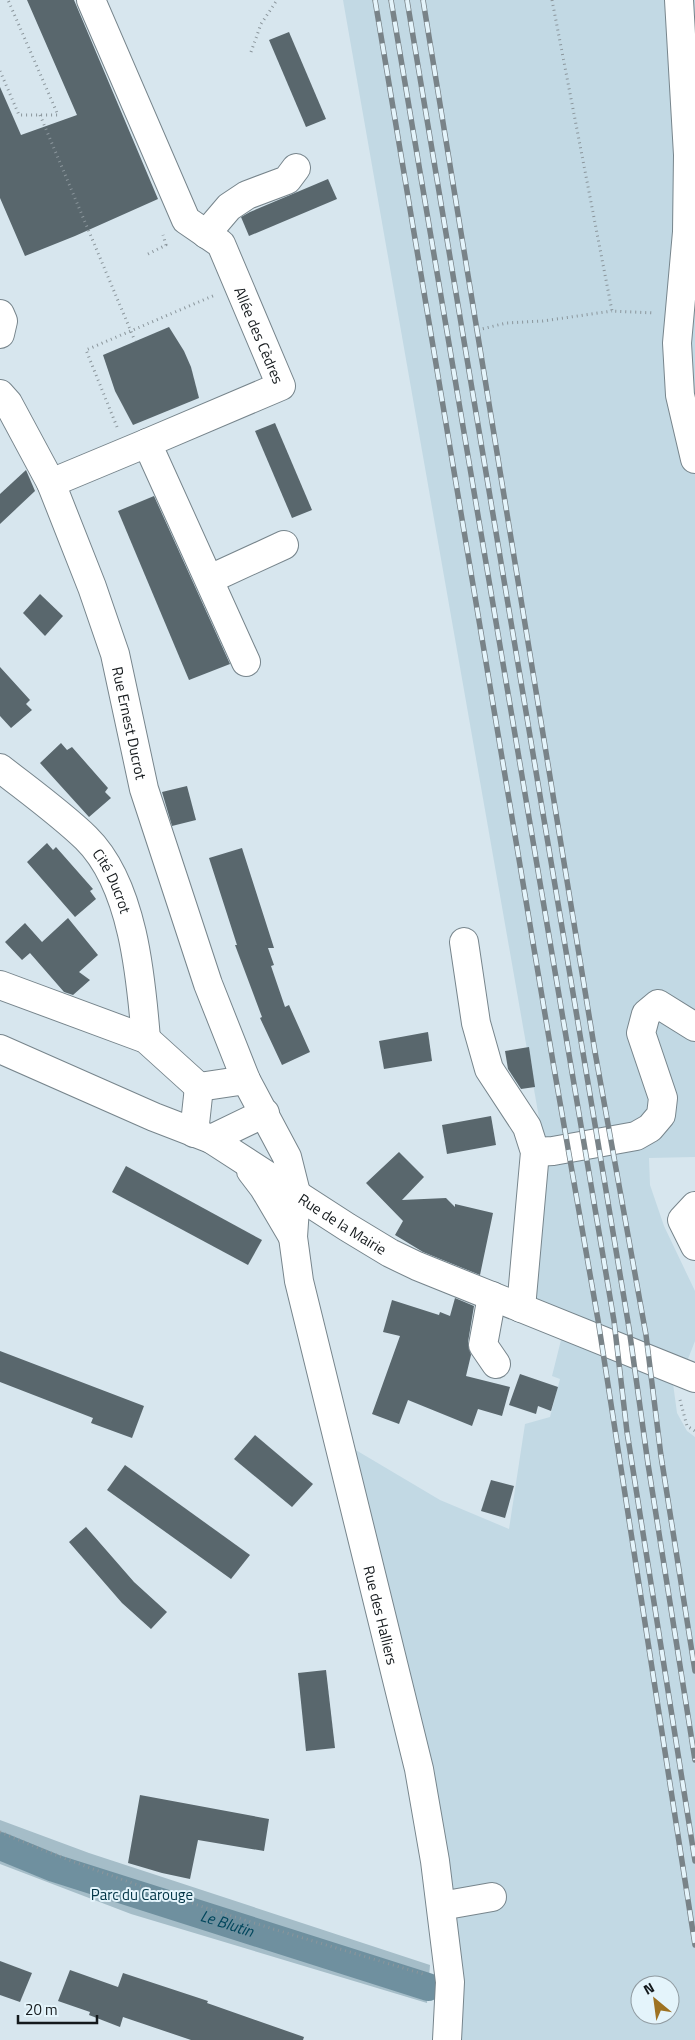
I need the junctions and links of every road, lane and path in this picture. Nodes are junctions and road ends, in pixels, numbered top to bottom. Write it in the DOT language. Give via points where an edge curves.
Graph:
graph roads {
  1 [pos="8,0"];
  2 [pos="92,0"];
  3 [pos="277,0"];
  4 [pos="552,0"];
  5 [pos="679,0"];
  6 [pos="252,52"];
  7 [pos="0,72"];
  8 [pos="40,115"];
  9 [pos="296,168"];
  10 [pos="206,234"];
  11 [pos="238,285"];
  12 [pos="612,311"];
  13 [pos="0,314"];
  14 [pos="680,315"];
  15 [pos="478,330"];
  16 [pos="131,331"];
  17 [pos="0,334"];
  18 [pos="135,341"];
  19 [pos="0,394"];
  20 [pos="137,447"];
  21 [pos="695,459"];
  22 [pos="51,483"];
  23 [pos="284,545"];
  24 [pos="210,579"];
  25 [pos="246,662"];
  26 [pos="0,768"];
  27 [pos="464,942"];
  28 [pos="0,985"];
  29 [pos="695,1027"];
  30 [pos="146,1039"];
  31 [pos="0,1049"];
  32 [pos="242,1070"];
  33 [pos="199,1087"];
  34 [pos="265,1113"];
  35 [pos="202,1136"];
  36 [pos="535,1152"];
  37 [pos="241,1160"];
  38 [pos="296,1194"];
  39 [pos="695,1206"];
  40 [pos="293,1237"];
  41 [pos="695,1246"];
  42 [pos="492,1296"];
  43 [pos="521,1308"];
  44 [pos="496,1364"];
  45 [pos="695,1378"];
  46 [pos="0,1832"];
  47 [pos="492,1897"];
  48 [pos="441,1906"];
  49 [pos="450,1982"];
  50 [pos="447,2040"];
  1 -- 8 [label="path" via="58,115"];
  2 -- 10 [label="main road, Allée des Cèdres" via="186,220"];
  3 -- 6 [label="path" via="261,24"];
  4 -- 12 [label="path"];
  5 -- 14 [label="main road" via="688,155 687,232"];
  7 -- 8 [label="path" via="19,115"];
  8 -- 16 [label="path"];
  9 -- 10 [label="main road" via="287,180 247,195 229,207"];
  10 -- 11 [label="main road, Allée des Cèdres" via="221,244"];
  11 -- 16 [label="path"];
  11 -- 20 [label="main road, Allée des Cèdres" via="281,386"];
  12 -- 14 [label="path"];
  12 -- 15 [label="path" via="506,323"];
  13 -- 17 [label="main road" via="3,321"];
  14 -- 21 [label="main road" via="677,343 680,395"];
  16 -- 18 [label="path"];
  16 -- 20 [label="path" via="86,350"];
  19 -- 22 [label="main road, Rue Ernest Ducrot"];
  20 -- 22 [label="main road"];
  20 -- 24 [label="main road"];
  22 -- 32 [label="main road, Rue Ernest Ducrot" via="115,654 144,789 208,984"];
  23 -- 24 [label="main road"];
  24 -- 25 [label="main road"];
  26 -- 30 [label="main road, Cité Ducrot" via="87,838 113,878 136,947"];
  27 -- 36 [label="main road" via="476,1022 489,1069 527,1127"];
  28 -- 30 [label="main road"];
  29 -- 36 [label="main road" via="658,1004 646,1014 641,1033 663,1098 661,1115 650,1128 636,1136"];
  30 -- 33 [label="main road"];
  31 -- 35 [label="main road, Rue de la Mairie"];
  32 -- 33 [label="main road"];
  32 -- 34 [label="main road, Rue Ernest Ducrot"];
  33 -- 35 [label="main road"];
  34 -- 35 [label="main road"];
  34 -- 38 [label="main road, Rue des Halliers" via="287,1157"];
  35 -- 37 [label="main road, Rue de la Mairie"];
  36 -- 43 [label="main road"];
  37 -- 38 [label="main road, Rue de la Mairie"];
  37 -- 40 [label="main road" via="264,1188"];
  38 -- 40 [label="main road, Rue des Halliers"];
  38 -- 42 [label="main road, Rue de la Mairie" via="390,1253"];
  39 -- 41 [label="main road" via="682,1220"];
  40 -- 48 [label="main road, Rue des Halliers" via="301,1289 419,1769"];
  42 -- 43 [label="main road, Rue de la Mairie"];
  42 -- 44 [label="main road" via="483,1345"];
  43 -- 45 [label="main road, Rue de la Mairie"];
  46 -- 49 [label="path" via="64,1860"];
  47 -- 48 [label="main road"];
  48 -- 49 [label="main road, Rue des Halliers"];
  49 -- 50 [label="main road, Rue des Halliers"];
}
